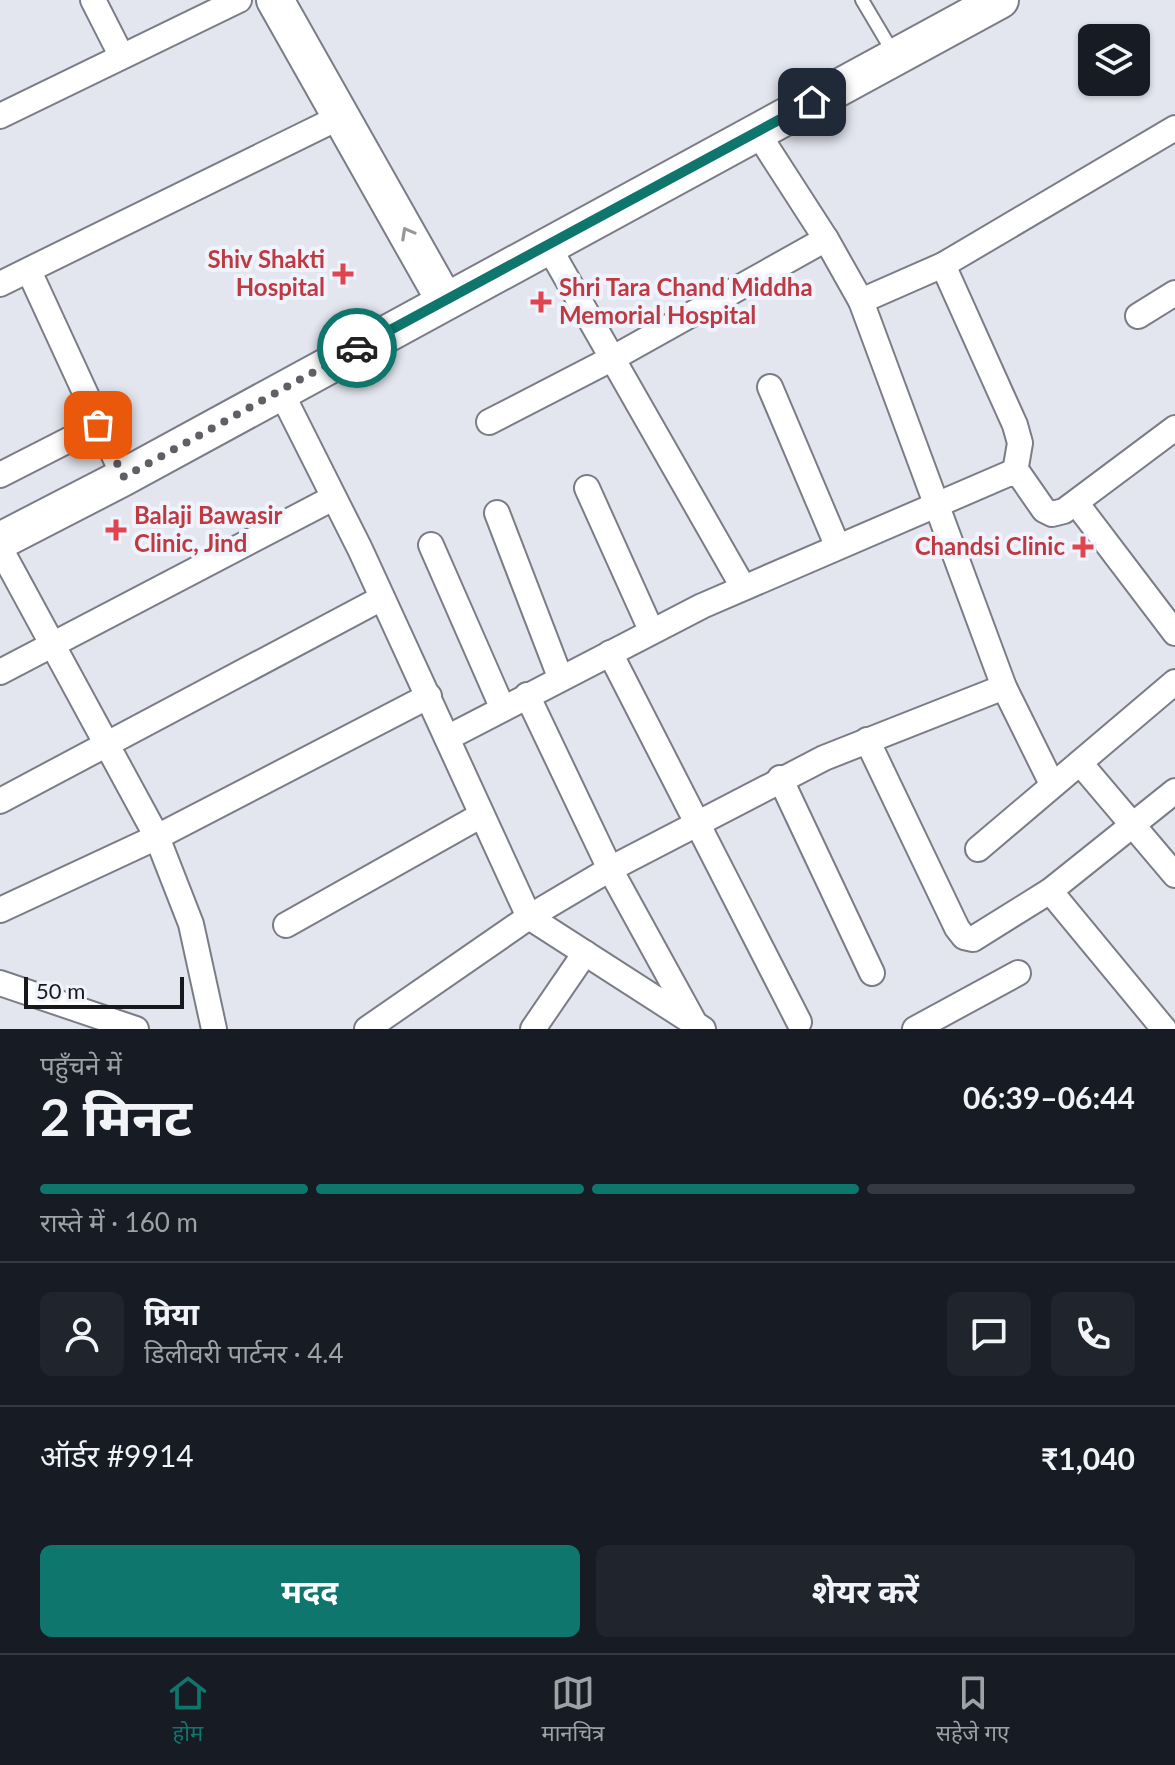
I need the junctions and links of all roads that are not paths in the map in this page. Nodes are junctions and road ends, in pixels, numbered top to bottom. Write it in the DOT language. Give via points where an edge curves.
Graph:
graph roads {
  1 [pos="93,0"];
  2 [pos="239,0"];
  3 [pos="275,0"];
  4 [pos="301,0"];
  5 [pos="862,0"];
  6 [pos="1000,0"];
  7 [pos="121,55"];
  8 [pos="896,56"];
  9 [pos="0,116"];
  10 [pos="342,116"];
  11 [pos="1175,128"];
  12 [pos="757,132"];
  13 [pos="826,239"];
  14 [pos="547,244"];
  15 [pos="943,265"];
  16 [pos="29,271"];
  17 [pos="0,284"];
  18 [pos="1175,293"];
  19 [pos="456,294"];
  20 [pos="861,301"];
  21 [pos="1138,316"];
  22 [pos="615,357"];
  23 [pos="770,387"];
  24 [pos="280,390"];
  25 [pos="489,422"];
  26 [pos="98,425"];
  27 [pos="1175,428"];
  28 [pos="1015,472"];
  29 [pos="0,475"];
  30 [pos="124,477"];
  31 [pos="587,488"];
  32 [pos="333,498"];
  33 [pos="936,504"];
  34 [pos="1077,504"];
  35 [pos="497,513"];
  36 [pos="0,541"];
  37 [pos="431,545"];
  38 [pos="837,545"];
  39 [pos="0,548"];
  40 [pos="743,587"];
  41 [pos="382,598"];
  42 [pos="651,630"];
  43 [pos="1175,633"];
  44 [pos="52,647"];
  45 [pos="610,653"];
  46 [pos="0,672"];
  47 [pos="560,677"];
  48 [pos="1175,682"];
  49 [pos="1004,687"];
  50 [pos="527,695"];
  51 [pos="429,696"];
  52 [pos="502,707"];
  53 [pos="447,738"];
  54 [pos="867,740"];
  55 [pos="106,747"];
  56 [pos="1080,763"];
  57 [pos="780,778"];
  58 [pos="1052,784"];
  59 [pos="1175,791"];
  60 [pos="0,801"];
  61 [pos="480,816"];
  62 [pos="699,824"];
  63 [pos="1132,827"];
  64 [pos="157,837"];
  65 [pos="978,849"];
  66 [pos="610,869"];
  67 [pos="1175,875"];
  68 [pos="1050,891"];
  69 [pos="0,910"];
  70 [pos="529,917"];
  71 [pos="286,925"];
  72 [pos="585,953"];
  73 [pos="872,973"];
  74 [pos="1018,973"];
  75 [pos="0,983"];
  76 [pos="799,1022"];
  77 [pos="699,1026"];
  78 [pos="136,1029"];
  79 [pos="214,1029"];
  80 [pos="367,1029"];
  81 [pos="533,1029"];
  82 [pos="915,1029"];
  83 [pos="1164,1029"];
  1 -- 7 [label="street"];
  2 -- 7 [label="street"];
  3 -- 10 [label="main road"];
  4 -- 19 [label="main road"];
  5 -- 8 [label="lane"];
  6 -- 8 [label="main road"];
  7 -- 9 [label="street"];
  8 -- 12 [label="main road"];
  10 -- 16 [label="street"];
  19 -- 10 [label="main road, one-way"];
  11 -- 15 [label="street"];
  12 -- 13 [label="street"];
  12 -- 14 [label="main road"];
  13 -- 20 [label="street"];
  13 -- 22 [label="street"];
  14 -- 19 [label="main road"];
  14 -- 22 [label="street"];
  15 -- 20 [label="street"];
  15 -- 28 [label="street" via="1015,425 1020,443"];
  16 -- 17 [label="street"];
  16 -- 26 [label="street"];
  18 -- 21 [label="street"];
  19 -- 24 [label="main road"];
  20 -- 33 [label="street"];
  22 -- 25 [label="street"];
  22 -- 40 [label="street"];
  23 -- 38 [label="street"];
  24 -- 30 [label="main road"];
  24 -- 32 [label="street"];
  26 -- 29 [label="street"];
  26 -- 30 [label="street"];
  27 -- 34 [label="street"];
  28 -- 33 [label="street"];
  28 -- 34 [label="street" via="1044,510 1052,514"];
  30 -- 36 [label="main road"];
  31 -- 42 [label="street"];
  32 -- 41 [label="street"];
  32 -- 44 [label="street"];
  33 -- 38 [label="street"];
  33 -- 49 [label="street"];
  34 -- 43 [label="street"];
  35 -- 47 [label="street"];
  37 -- 52 [label="street"];
  38 -- 40 [label="street"];
  39 -- 44 [label="street"];
  40 -- 42 [label="street"];
  41 -- 51 [label="street"];
  41 -- 55 [label="street"];
  42 -- 45 [label="street"];
  44 -- 46 [label="street"];
  44 -- 55 [label="street"];
  45 -- 47 [label="street"];
  45 -- 62 [label="street"];
  47 -- 50 [label="street"];
  48 -- 56 [label="street"];
  49 -- 54 [label="street"];
  49 -- 58 [label="street"];
  50 -- 52 [label="street"];
  50 -- 66 [label="street"];
  51 -- 53 [label="street"];
  51 -- 64 [label="street"];
  52 -- 53 [label="street"];
  53 -- 61 [label="street"];
  54 -- 57 [label="street"];
  54 -- 68 [label="street" via="964,937 988,932"];
  55 -- 60 [label="street"];
  55 -- 64 [label="street"];
  56 -- 58 [label="street"];
  56 -- 63 [label="street"];
  57 -- 62 [label="street"];
  57 -- 73 [label="street"];
  58 -- 65 [label="street"];
  59 -- 63 [label="street"];
  61 -- 70 [label="street"];
  61 -- 71 [label="street"];
  62 -- 66 [label="street"];
  62 -- 76 [label="street"];
  63 -- 67 [label="street"];
  63 -- 68 [label="street"];
  64 -- 69 [label="street"];
  64 -- 79 [label="street" via="191,924"];
  66 -- 70 [label="street"];
  66 -- 77 [label="street"];
  68 -- 83 [label="street"];
  70 -- 72 [label="street"];
  70 -- 80 [label="street"];
  72 -- 77 [label="street"];
  72 -- 81 [label="street"];
  74 -- 82 [label="street"];
  75 -- 78 [label="street"];
}
